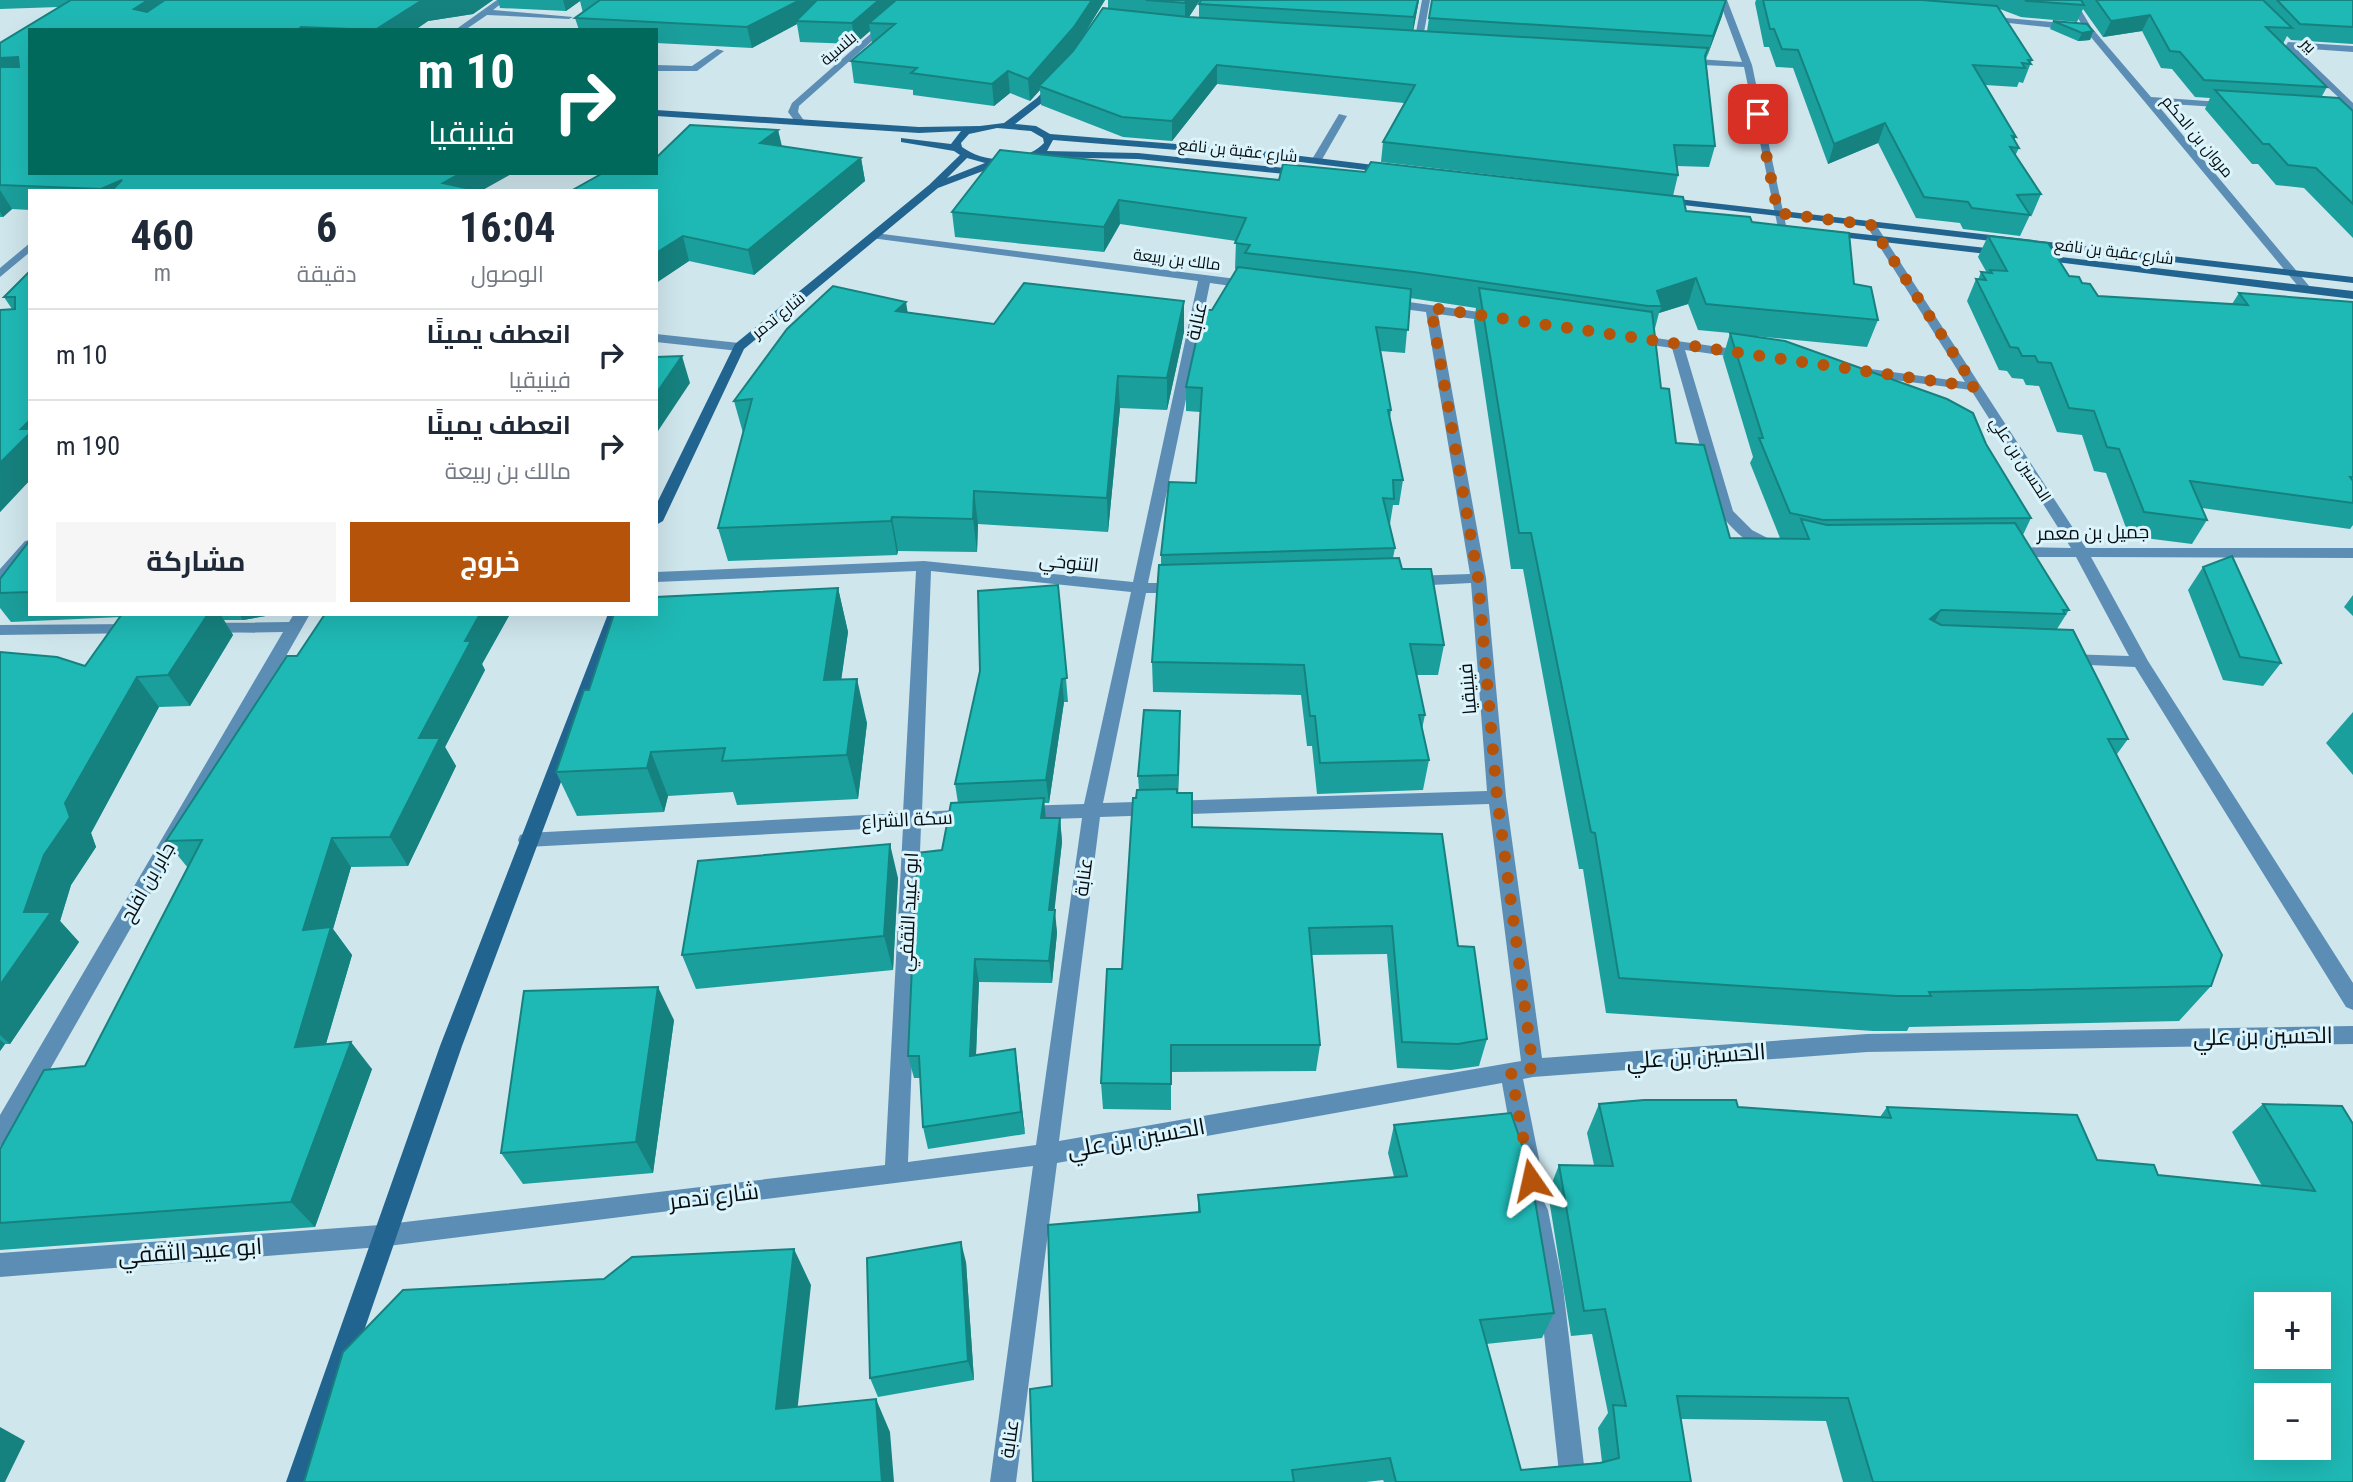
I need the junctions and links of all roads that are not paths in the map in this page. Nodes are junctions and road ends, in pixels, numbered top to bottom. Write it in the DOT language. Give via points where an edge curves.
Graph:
graph roads {
  1 [pos="502,0"];
  2 [pos="914,0"];
  3 [pos="1426,0"];
  4 [pos="1723,0"];
  5 [pos="2071,0"];
  6 [pos="579,9"];
  7 [pos="485,12"];
  8 [pos="1970,16"];
  9 [pos="462,28"];
  10 [pos="2088,28"];
  11 [pos="2280,36"];
  12 [pos="1405,42"];
  13 [pos="1419,43"];
  14 [pos="1432,44"];
  15 [pos="2288,45"];
  16 [pos="2353,50"];
  17 [pos="720,51"];
  18 [pos="1666,60"];
  19 [pos="658,63"];
  20 [pos="1748,65"];
  21 [pos="1063,71"];
  22 [pos="1040,100"];
  23 [pos="2147,100"];
  24 [pos="2243,106"];
  25 [pos="2353,108"];
  26 [pos="658,113"];
  27 [pos="2339,113"];
  28 [pos="2353,113"];
  29 [pos="1342,116"];
  30 [pos="800,122"];
  31 [pos="658,123"];
  32 [pos="1008,124"];
  33 [pos="977,128"];
  34 [pos="1033,128"];
  35 [pos="1048,137"];
  36 [pos="961,151"];
  37 [pos="1037,154"];
  38 [pos="1001,161"];
  39 [pos="1316,161"];
  40 [pos="1398,170"];
  41 [pos="1312,174"];
  42 [pos="1325,175"];
  43 [pos="1391,182"];
  44 [pos="933,187"];
  45 [pos="1643,198"];
  46 [pos="1778,213"];
  47 [pos="1770,227"];
  48 [pos="1783,228"];
  49 [pos="1797,230"];
  50 [pos="1810,231"];
  51 [pos="1875,232"];
  52 [pos="875,236"];
  53 [pos="24,257"];
  54 [pos="0,258"];
  55 [pos="0,274"];
  56 [pos="2292,274"];
  57 [pos="1205,278"];
  58 [pos="2353,280"];
  59 [pos="1271,287"];
  60 [pos="2306,289"];
  61 [pos="2353,295"];
  62 [pos="1378,301"];
  63 [pos="1431,308"];
  64 [pos="1513,321"];
  65 [pos="1623,337"];
  66 [pos="658,338"];
  67 [pos="1678,346"];
  68 [pos="739,347"];
  69 [pos="1759,357"];
  70 [pos="1840,368"];
  71 [pos="1975,387"];
  72 [pos="658,517"];
  73 [pos="28,546"];
  74 [pos="1785,550"];
  75 [pos="2000,552"];
  76 [pos="2081,552"];
  77 [pos="2353,553"];
  78 [pos="924,566"];
  79 [pos="658,577"];
  80 [pos="1478,578"];
  81 [pos="0,579"];
  82 [pos="1396,581"];
  83 [pos="1194,587"];
  84 [pos="1140,588"];
  85 [pos="615,616"];
  86 [pos="297,621"];
  87 [pos="153,628"];
  88 [pos="195,628"];
  89 [pos="0,630"];
  90 [pos="2044,659"];
  91 [pos="2140,662"];
  92 [pos="1497,797"];
  93 [pos="1092,810"];
  94 [pos="912,819"];
  95 [pos="527,839"];
  96 [pos="2353,1001"];
  97 [pos="2353,1035"];
  98 [pos="1522,1070"];
  99 [pos="0,1136"];
  100 [pos="1047,1154"];
  101 [pos="896,1174"];
  102 [pos="380,1236"];
  103 [pos="0,1265"];
  104 [pos="299,1482"];
  105 [pos="1003,1482"];
  106 [pos="1573,1482"];
  1 -- 7 [label="street"];
  2 -- 30 [label="street, بلنسية" via="795,105 793,113"];
  3 -- 13 [label="street"];
  4 -- 20 [label="street"];
  5 -- 10 [label="street, مروان بن الحكم"];
  6 -- 7 [label="street" via="569,22"];
  7 -- 9 [label="street"];
  8 -- 10 [label="street"];
  10 -- 23 [label="street, مروان بن الحكم"];
  11 -- 15 [label="street"];
  12 -- 13 [label="street"];
  13 -- 14 [label="street"];
  15 -- 16 [label="street, بير"];
  15 -- 25 [label="street, بير"];
  17 -- 19 [label="street" via="695,69"];
  18 -- 20 [label="street"];
  20 -- 46 [label="street"];
  21 -- 22 [label="street"];
  22 -- 32 [label="street"];
  22 -- 34 [label="street"];
  23 -- 24 [label="street"];
  23 -- 56 [label="street, مروان بن الحكم"];
  26 -- 30 [label="street"];
  27 -- 28 [label="street"];
  29 -- 39 [label="street"];
  30 -- 33 [label="street" via="919,130"];
  31 -- 36 [label="street" via="871,136"];
  32 -- 33 [label="street"];
  32 -- 34 [label="street"];
  33 -- 36 [label="street, شارع تدمر" via="960,137"];
  34 -- 35 [label="street"];
  35 -- 37 [label="street" via="1045,149"];
  35 -- 39 [label="street, شارع عقبة بن نافع"];
  36 -- 38 [label="street"];
  36 -- 44 [label="street, شارع تدمر"];
  37 -- 38 [label="street, شارع عقبة بن نافع"];
  37 -- 41 [label="street, شارع عقبة بن نافع" via="1138,156"];
  38 -- 44 [label="street, شارع تدمر"];
  39 -- 40 [label="street, شارع عقبة بن نافع"];
  42 -- 43 [label="street"];
  44 -- 52 [label="street, شارع تدمر"];
  45 -- 46 [label="street, شارع عقبة بن نافع"];
  46 -- 48 [label="street"];
  46 -- 51 [label="street, شارع عقبة بن نافع"];
  47 -- 48 [label="street"];
  48 -- 49 [label="street"];
  50 -- 51 [label="street, شارع عقبة بن نافع"];
  51 -- 56 [label="street, شارع عقبة بن نافع"];
  51 -- 60 [label="street, شارع عقبة بن نافع"];
  51 -- 71 [label="street, الحسين بن علي"];
  52 -- 57 [label="street, مالك بن ربيعة"];
  52 -- 68 [label="street, شارع تدمر"];
  53 -- 54 [label="street"];
  53 -- 55 [label="street"];
  56 -- 58 [label="street, شارع عقبة بن نافع"];
  56 -- 60 [label="street, مروان بن الحكم"];
  57 -- 59 [label="street, مالك بن ربيعة"];
  57 -- 84 [label="street, عنابة"];
  60 -- 61 [label="street, شارع عقبة بن نافع"];
  62 -- 63 [label="street"];
  63 -- 64 [label="street"];
  63 -- 80 [label="street, فينيقيا"];
  65 -- 67 [label="street"];
  66 -- 68 [label="street"];
  67 -- 69 [label="street"];
  67 -- 74 [label="street" via="1726,512 1737,527 1758,541"];
  68 -- 72 [label="street, شارع تدمر"];
  70 -- 71 [label="street"];
  71 -- 76 [label="street, الحسين بن علي"];
  73 -- 81 [label="street"];
  75 -- 76 [label="street, جميل بن معمر"];
  76 -- 77 [label="street, جميل بن معمر"];
  76 -- 91 [label="street, الحسين بن علي"];
  78 -- 79 [label="street, التنوخي"];
  78 -- 84 [label="street, التنوخي"];
  78 -- 94 [label="street, ابو عبيد الثقفي"];
  80 -- 82 [label="street"];
  80 -- 92 [label="street, فينيقيا"];
  83 -- 84 [label="street, التنوخي"];
  84 -- 93 [label="street, عنابة"];
  85 -- 95 [label="street"];
  86 -- 88 [label="street, جابر بن افلح"];
  86 -- 99 [label="street, جابر بن افلح"];
  87 -- 89 [label="street"];
  90 -- 91 [label="street"];
  91 -- 96 [label="street, الحسين بن علي"];
  92 -- 93 [label="street, سكة الشراع"];
  92 -- 98 [label="street, فينيقيا"];
  93 -- 94 [label="street, سكة الشراع"];
  93 -- 100 [label="street, عنابة"];
  94 -- 95 [label="street, سكة الشراع"];
  94 -- 101 [label="street, ابو عبيد الثقفي"];
  95 -- 102 [label="street"];
  97 -- 98 [label="street, الحسين بن علي" via="1880,1043"];
  98 -- 100 [label="street, الحسين بن علي"];
  98 -- 106 [label="street, فينيقيا"];
  100 -- 101 [label="street, شارع تدمر"];
  100 -- 105 [label="street, عنابة"];
  101 -- 102 [label="street, شارع تدمر"];
  102 -- 103 [label="street, ابو عبيد الثقفي"];
  102 -- 104 [label="street"];
}
